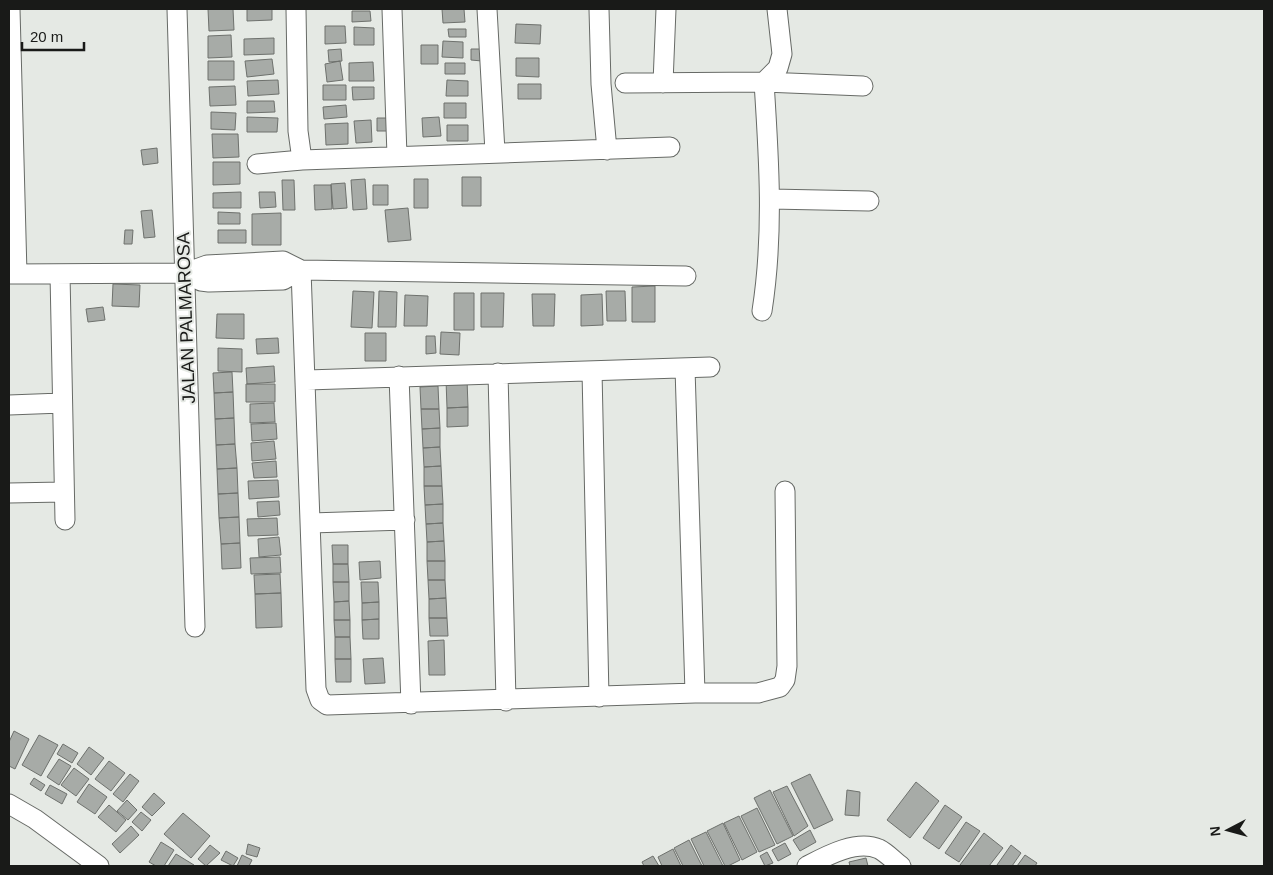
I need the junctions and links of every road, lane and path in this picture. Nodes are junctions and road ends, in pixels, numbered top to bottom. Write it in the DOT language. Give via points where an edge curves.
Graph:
graph roads {
  1 [pos="10,9"];
  2 [pos="177,9"];
  3 [pos="296,9"];
  4 [pos="392,9"];
  5 [pos="487,9"];
  6 [pos="599,9"];
  7 [pos="666,9"];
  8 [pos="777,9"];
  9 [pos="764,82"];
  10 [pos="625,83"];
  11 [pos="663,83"];
  12 [pos="863,86"];
  13 [pos="670,147"];
  14 [pos="607,150"];
  15 [pos="495,152"];
  16 [pos="397,156"];
  17 [pos="302,160"];
  18 [pos="257,164"];
  19 [pos="771,200"];
  20 [pos="869,201"];
  21 [pos="301,270"];
  22 [pos="185,273"];
  23 [pos="13,274"];
  24 [pos="60,274"];
  25 [pos="686,276"];
  26 [pos="762,310"];
  27 [pos="710,367"];
  28 [pos="685,368"];
  29 [pos="592,371"];
  30 [pos="498,373"];
  31 [pos="399,376"];
  32 [pos="307,380"];
  33 [pos="62,403"];
  34 [pos="9,405"];
  35 [pos="785,491"];
  36 [pos="63,492"];
  37 [pos="9,493"];
  38 [pos="65,520"];
  39 [pos="405,520"];
  40 [pos="311,523"];
  41 [pos="195,627"];
  42 [pos="694,693"];
  43 [pos="599,696"];
  44 [pos="506,701"];
  45 [pos="411,704"];
  46 [pos="9,804"];
  47 [pos="76,857"];
  48 [pos="99,866"];
  49 [pos="808,866"];
  50 [pos="901,866"];
  1 -- 23 [label="street"];
  2 -- 22 [label="street, JALAN PALMAROSA"];
  3 -- 17 [label="street" via="298,131"];
  4 -- 16 [label="street"];
  5 -- 15 [label="street"];
  6 -- 14 [label="street"];
  7 -- 11 [label="street"];
  8 -- 9 [label="street" via="782,54 778,68"];
  9 -- 11 [label="street"];
  9 -- 12 [label="street"];
  9 -- 19 [label="street"];
  10 -- 11 [label="street"];
  13 -- 14 [label="street"];
  14 -- 15 [label="street"];
  15 -- 16 [label="street"];
  16 -- 17 [label="street"];
  17 -- 18 [label="street"];
  19 -- 20 [label="street"];
  19 -- 26 [label="street" via="768,274"];
  21 -- 22 [label="street" via="283,280 209,282"];
  21 -- 25 [label="street"];
  21 -- 32 [label="street"];
  22 -- 24 [label="street"];
  22 -- 41 [label="street, JALAN PALMAROSA"];
  23 -- 24 [label="street"];
  24 -- 33 [label="street"];
  27 -- 28 [label="street"];
  28 -- 29 [label="street"];
  28 -- 42 [label="street"];
  29 -- 30 [label="street"];
  29 -- 43 [label="street"];
  30 -- 31 [label="street"];
  30 -- 44 [label="street"];
  31 -- 32 [label="street"];
  31 -- 39 [label="street"];
  32 -- 40 [label="street"];
  33 -- 34 [label="street"];
  33 -- 36 [label="street"];
  35 -- 42 [label="street" via="785,680 780,687 758,693"];
  36 -- 37 [label="street"];
  36 -- 38 [label="street"];
  39 -- 40 [label="street"];
  39 -- 45 [label="street"];
  40 -- 45 [label="street" via="316,682 320,700 334,707"];
  42 -- 43 [label="street"];
  43 -- 44 [label="street"];
  44 -- 45 [label="street"];
  46 -- 47 [label="street" via="35,819"];
  47 -- 48 [label="street"];
  49 -- 50 [label="street" via="827,855 870,847 880,850"];
}
